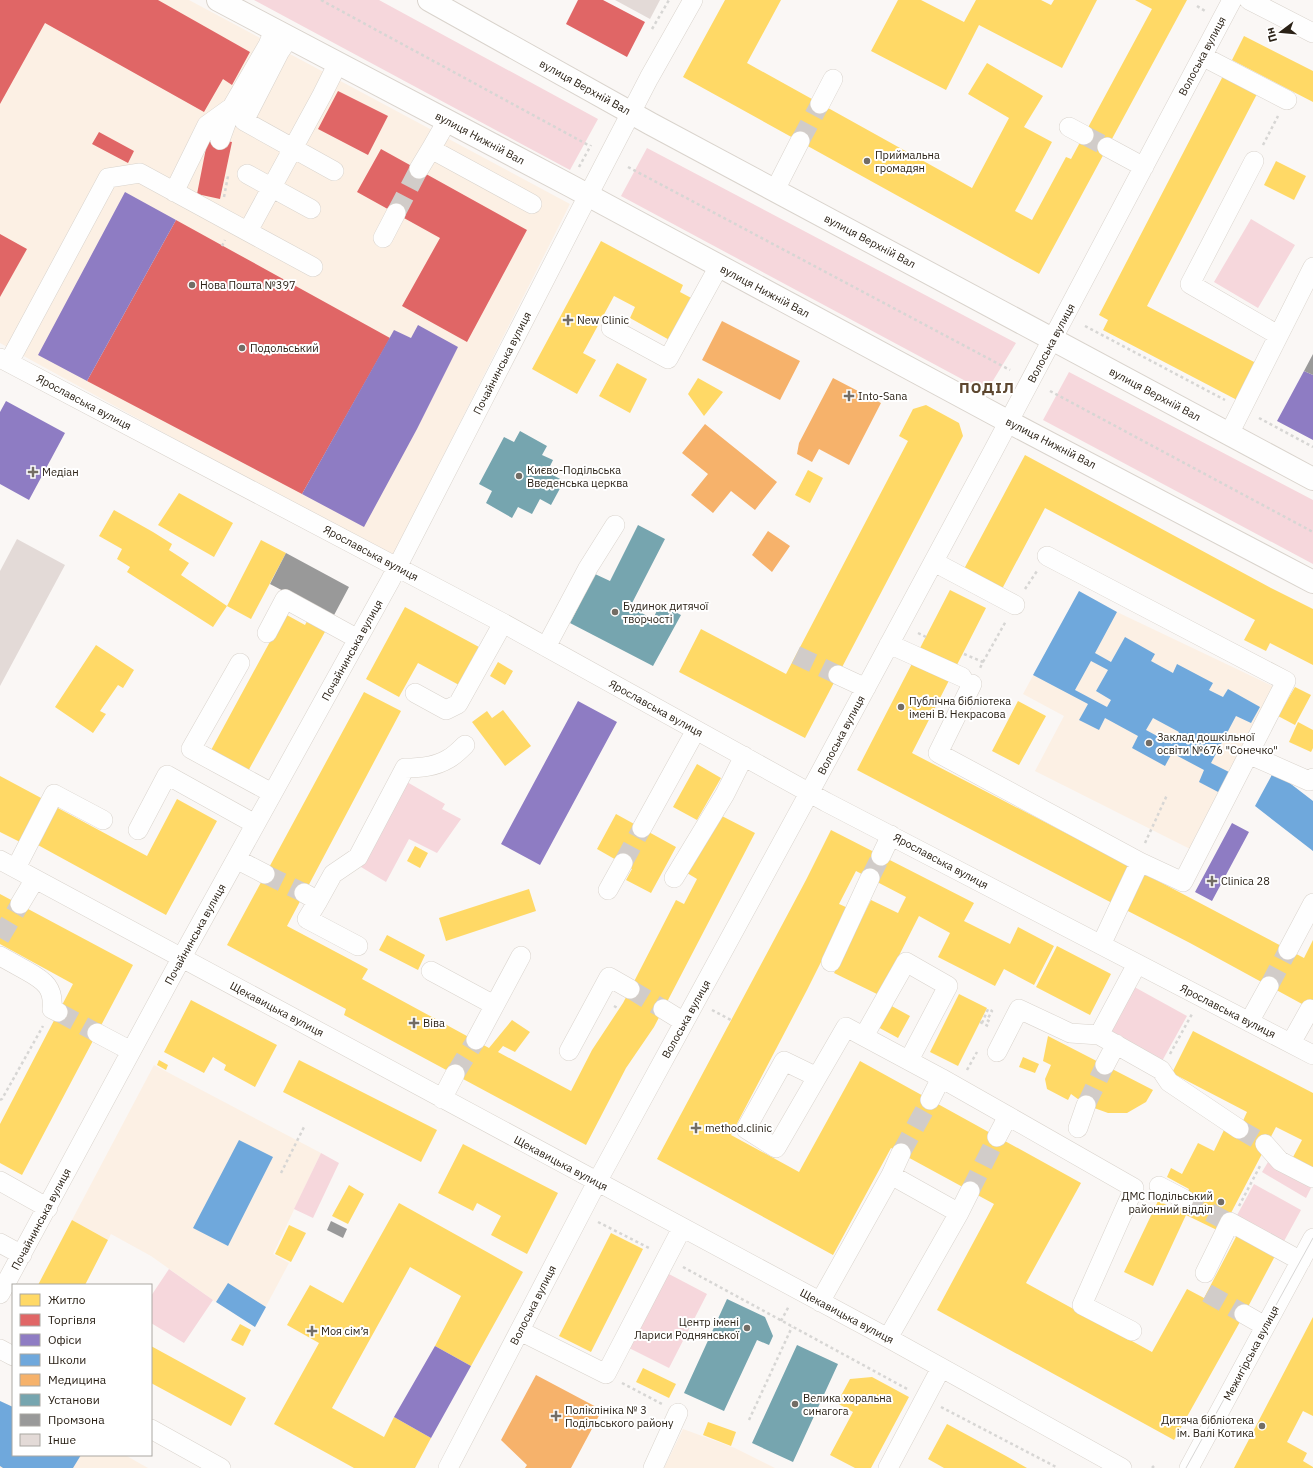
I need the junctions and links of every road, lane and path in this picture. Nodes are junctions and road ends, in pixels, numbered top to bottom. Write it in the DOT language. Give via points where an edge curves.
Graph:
graph roads {
  1 [pos="218,0"];
  2 [pos="321,0"];
  3 [pos="428,0"];
  4 [pos="693,0"];
  5 [pos="1232,0"];
  6 [pos="1249,0"];
  7 [pos="1313,33"];
  8 [pos="282,34"];
  9 [pos="1202,56"];
  10 [pos="338,63"];
  11 [pos="833,79"];
  12 [pos="1287,100"];
  13 [pos="820,104"];
  14 [pos="232,107"];
  15 [pos="632,113"];
  16 [pos="447,121"];
  17 [pos="220,140"];
  18 [pos="800,141"];
  19 [pos="590,146"];
  20 [pos="1107,147"];
  21 [pos="292,148"];
  22 [pos="430,148"];
  23 [pos="1254,161"];
  24 [pos="628,167"];
  25 [pos="1144,167"];
  26 [pos="419,170"];
  27 [pos="334,171"];
  28 [pos="247,174"];
  29 [pos="272,187"];
  30 [pos="775,190"];
  31 [pos="174,192"];
  32 [pos="588,196"];
  33 [pos="532,204"];
  34 [pos="311,209"];
  35 [pos="396,213"];
  36 [pos="248,231"];
  37 [pos="383,238"];
  38 [pos="719,266"];
  39 [pos="314,267"];
  40 [pos="1313,267"];
  41 [pos="1085,326"];
  42 [pos="611,328"];
  43 [pos="1278,335"];
  44 [pos="1054,340"];
  45 [pos="4,360"];
  46 [pos="1010,370"];
  47 [pos="1050,392"];
  48 [pos="1242,408"];
  49 [pos="1009,422"];
  50 [pos="1229,434"];
  51 [pos="1313,447"];
  52 [pos="1313,479"];
  53 [pos="615,525"];
  54 [pos="1313,532"];
  55 [pos="1047,556"];
  56 [pos="934,562"];
  57 [pos="397,567"];
  58 [pos="1313,582"];
  59 [pos="1015,605"];
  60 [pos="503,623"];
  61 [pos="267,633"];
  62 [pos="918,633"];
  63 [pos="926,637"];
  64 [pos="358,639"];
  65 [pos="889,644"];
  66 [pos="546,647"];
  67 [pos="240,663"];
  68 [pos="838,675"];
  69 [pos="866,688"];
  70 [pos="415,694"];
  71 [pos="696,730"];
  72 [pos="465,745"];
  73 [pos="1248,754"];
  74 [pos="744,756"];
  75 [pos="1313,778"];
  76 [pos="810,792"];
  77 [pos="272,794"];
  78 [pos="1167,795"];
  79 [pos="103,820"];
  80 [pos="255,824"];
  81 [pos="642,828"];
  82 [pos="138,830"];
  83 [pos="891,835"];
  84 [pos="881,856"];
  85 [pos="236,859"];
  86 [pos="1138,861"];
  87 [pos="623,863"];
  88 [pos="8,864"];
  89 [pos="265,874"];
  90 [pos="35,878"];
  91 [pos="674,878"];
  92 [pos="870,878"];
  93 [pos="608,890"];
  94 [pos="1310,900"];
  95 [pos="20,904"];
  96 [pos="1101,945"];
  97 [pos="358,946"];
  98 [pos="1288,950"];
  99 [pos="0,956"];
  100 [pos="521,956"];
  101 [pos="182,957"];
  102 [pos="830,962"];
  103 [pos="1137,964"];
  104 [pos="431,971"];
  105 [pos="1269,986"];
  106 [pos="630,989"];
  107 [pos="494,1004"];
  108 [pos="663,1009"];
  109 [pos="1310,1009"];
  110 [pos="712,1010"];
  111 [pos="55,1011"];
  112 [pos="1192,1014"];
  113 [pos="994,1017"];
  114 [pos="731,1020"];
  115 [pos="684,1022"];
  116 [pos="1249,1022"];
  117 [pos="989,1026"];
  118 [pos="97,1033"];
  119 [pos="1099,1035"];
  120 [pos="864,1036"];
  121 [pos="476,1040"];
  122 [pos="1290,1043"];
  123 [pos="1116,1044"];
  124 [pos="131,1051"];
  125 [pos="569,1052"];
  126 [pos="997,1052"];
  127 [pos="1313,1055"];
  128 [pos="908,1060"];
  129 [pos="1105,1065"];
  130 [pos="1161,1070"];
  131 [pos="455,1074"];
  132 [pos="817,1077"];
  133 [pos="941,1078"];
  134 [pos="442,1099"];
  135 [pos="0,1100"];
  136 [pos="930,1100"];
  137 [pos="1086,1105"];
  138 [pos="1008,1116"];
  139 [pos="305,1125"];
  140 [pos="1078,1128"];
  141 [pos="1239,1129"];
  142 [pos="997,1137"];
  143 [pos="1267,1146"];
  144 [pos="901,1153"];
  145 [pos="281,1173"];
  146 [pos="891,1175"];
  147 [pos="1313,1178"];
  148 [pos="0,1181"];
  149 [pos="597,1182"];
  150 [pos="1159,1186"];
  151 [pos="970,1191"];
  152 [pos="1184,1199"];
  153 [pos="48,1208"];
  154 [pos="959,1213"];
  155 [pos="597,1222"];
  156 [pos="1228,1222"];
  157 [pos="682,1228"];
  158 [pos="1313,1238"];
  159 [pos="0,1243"];
  160 [pos="22,1255"];
  161 [pos="666,1257"];
  162 [pos="1301,1261"];
  163 [pos="1204,1273"];
  164 [pos="0,1294"];
  165 [pos="820,1302"];
  166 [pos="1244,1314"];
  167 [pos="1265,1326"];
  168 [pos="792,1327"];
  169 [pos="520,1331"];
  170 [pos="1132,1331"];
  171 [pos="888,1338"];
  172 [pos="0,1350"];
  173 [pos="12,1356"];
  174 [pos="941,1368"];
  175 [pos="606,1374"];
  176 [pos="925,1399"];
  177 [pos="678,1413"];
  178 [pos="749,1420"];
  179 [pos="152,1431"];
  180 [pos="194,1462"];
  181 [pos="221,1468"];
  182 [pos="448,1468"];
  183 [pos="653,1468"];
  184 [pos="888,1468"];
  185 [pos="1058,1468"];
  186 [pos="1122,1468"];
  187 [pos="1189,1468"];
  1 -- 8 [label="main road, вулиця Нижній Вал"];
  2 -- 19 [label="path"];
  3 -- 15 [label="main road, вулиця Верхній Вал"];
  4 -- 15 [label="street, Почайнинська вулиця"];
  5 -- 9 [label="street, Волоська вулиця"];
  6 -- 7 [label="street"];
  8 -- 10 [label="main road, вулиця Нижній Вал"];
  8 -- 14 [label="street" via="268,45"];
  8 -- 21 [label="street" via="280,50 244,121"];
  9 -- 12 [label="street"];
  9 -- 25 [label="street, Волоська вулиця"];
  10 -- 16 [label="main road, вулиця Нижній Вал"];
  10 -- 21 [label="street"];
  11 -- 13 [label="street"];
  12 -- 23 [label="path"];
  14 -- 17 [label="street"];
  14 -- 31 [label="street" via="207,125"];
  15 -- 30 [label="main road, вулиця Верхній Вал"];
  15 -- 32 [label="street, Почайнинська вулиця"];
  16 -- 22 [label="street"];
  16 -- 32 [label="main road, вулиця Нижній Вал"];
  18 -- 30 [label="street"];
  20 -- 25 [label="street"];
  21 -- 27 [label="street"];
  21 -- 29 [label="street"];
  22 -- 26 [label="street"];
  22 -- 33 [label="street"];
  23 -- 43 [label="street" via="1190,284"];
  24 -- 46 [label="path"];
  25 -- 44 [label="street, Волоська вулиця"];
  28 -- 29 [label="street"];
  29 -- 34 [label="street"];
  29 -- 36 [label="street"];
  30 -- 44 [label="main road, вулиця Верхній Вал"];
  31 -- 36 [label="street"];
  31 -- 45 [label="street" via="140,173 108,178"];
  32 -- 38 [label="main road, вулиця Нижній Вал"];
  32 -- 57 [label="street, Почайнинська вулиця"];
  35 -- 37 [label="street"];
  36 -- 39 [label="street"];
  38 -- 42 [label="street" via="668,359"];
  38 -- 49 [label="main road, вулиця Нижній Вал"];
  40 -- 43 [label="street"];
  41 -- 48 [label="path"];
  43 -- 48 [label="street"];
  44 -- 49 [label="street, Волоська вулиця"];
  44 -- 50 [label="main road, вулиця Верхній Вал"];
  45 -- 57 [label="street, Ярославська вулиця"];
  47 -- 54 [label="path"];
  48 -- 50 [label="street"];
  48 -- 51 [label="path"];
  49 -- 56 [label="street, Волоська вулиця"];
  49 -- 58 [label="main road, вулиця Нижній Вал"];
  50 -- 52 [label="main road, вулиця Верхній Вал"];
  53 -- 66 [label="street" via="588,568"];
  55 -- 73 [label="street" via="1286,681"];
  56 -- 59 [label="street"];
  56 -- 65 [label="street, Волоська вулиця"];
  57 -- 60 [label="street, Ярославська вулиця"];
  57 -- 64 [label="street, Почайнинська вулиця"];
  60 -- 66 [label="street, Ярославська вулиця"];
  60 -- 70 [label="street" via="458,704 446,710"];
  61 -- 64 [label="street" via="285,599"];
  62 -- 63 [label="path"];
  64 -- 77 [label="street, Почайнинська вулиця"];
  65 -- 69 [label="street, Волоська вулиця"];
  65 -- 86 [label="street" via="967,681 938,753"];
  66 -- 71 [label="street, Ярославська вулиця"];
  67 -- 77 [label="street" via="191,749"];
  68 -- 69 [label="street"];
  69 -- 76 [label="street, Волоська вулиця"];
  71 -- 74 [label="street, Ярославська вулиця"];
  71 -- 81 [label="street"];
  72 -- 97 [label="street" via="449,759 432,766 405,768 358,857 333,874 311,897 308,919"];
  73 -- 75 [label="street" via="1309,781"];
  73 -- 86 [label="street" via="1183,882"];
  74 -- 76 [label="street, Ярославська вулиця"];
  74 -- 91 [label="street" via="725,794"];
  76 -- 83 [label="street, Ярославська вулиця"];
  76 -- 115 [label="street, Волоська вулиця"];
  77 -- 80 [label="street, Почайнинська вулиця"];
  78 -- 86 [label="path"];
  79 -- 88 [label="street" via="54,794"];
  80 -- 82 [label="street" via="167,775"];
  80 -- 85 [label="street, Почайнинська вулиця"];
  83 -- 84 [label="street"];
  83 -- 96 [label="street, Ярославська вулиця"];
  85 -- 89 [label="street"];
  85 -- 101 [label="street, Почайнинська вулиця"];
  86 -- 96 [label="street"];
  87 -- 93 [label="street"];
  88 -- 90 [label="street, Щекавицька вулиця"];
  90 -- 95 [label="street"];
  90 -- 101 [label="street, Щекавицька вулиця"];
  92 -- 102 [label="street"];
  94 -- 98 [label="street"];
  96 -- 103 [label="street, Ярославська вулиця"];
  99 -- 111 [label="street" via="42,980 49,987"];
  100 -- 107 [label="street"];
  101 -- 124 [label="street, Почайнинська вулиця"];
  101 -- 134 [label="street, Щекавицька вулиця"];
  103 -- 116 [label="street, Ярославська вулиця"];
  103 -- 119 [label="street"];
  104 -- 107 [label="street"];
  105 -- 116 [label="street"];
  106 -- 125 [label="street" via="610,977"];
  107 -- 121 [label="street"];
  108 -- 115 [label="street"];
  109 -- 122 [label="street"];
  110 -- 114 [label="path"];
  111 -- 135 [label="path"];
  112 -- 130 [label="path"];
  113 -- 117 [label="path" via="991,1022 987,1020 992,1011 988,1009 981,1022"];
  115 -- 149 [label="street, Волоська вулиця"];
  116 -- 122 [label="street, Ярославська вулиця"];
  118 -- 124 [label="street"];
  119 -- 123 [label="street"];
  119 -- 126 [label="street" via="1070,1033 1019,1009"];
  120 -- 128 [label="street"];
  120 -- 128 [label="street" via="906,962 948,986"];
  120 -- 132 [label="street" via="846,1027"];
  122 -- 127 [label="street, Ярославська вулиця"];
  123 -- 129 [label="street"];
  123 -- 130 [label="street"];
  124 -- 153 [label="street, Почайнинська вулиця"];
  128 -- 133 [label="street"];
  130 -- 141 [label="street" via="1169,1082"];
  131 -- 134 [label="street"];
  133 -- 136 [label="street"];
  133 -- 138 [label="street"];
  134 -- 149 [label="street, Щекавицька вулиця"];
  137 -- 140 [label="street"];
  138 -- 142 [label="street"];
  138 -- 170 [label="street" via="1134,1188 1082,1305"];
  139 -- 145 [label="path"];
  143 -- 147 [label="street" via="1280,1161"];
  143 -- 156 [label="path"];
  144 -- 146 [label="street"];
  146 -- 154 [label="street"];
  146 -- 165 [label="street"];
  148 -- 153 [label="street"];
  149 -- 157 [label="street, Щекавицька вулиця"];
  149 -- 169 [label="street, Волоська вулиця"];
  150 -- 152 [label="street"];
  151 -- 154 [label="street"];
  153 -- 160 [label="street, Почайнинська вулиця"];
  154 -- 171 [label="street"];
  155 -- 161 [label="path"];
  156 -- 162 [label="street"];
  156 -- 163 [label="street"];
  157 -- 161 [label="street"];
  157 -- 165 [label="street, Щекавицька вулиця"];
  158 -- 162 [label="street, Межигірська вулиця"];
  159 -- 160 [label="street"];
  160 -- 164 [label="street, Почайнинська вулиця"];
  161 -- 168 [label="path"];
  161 -- 175 [label="street"];
  162 -- 167 [label="street, Межигірська вулиця"];
  165 -- 171 [label="street, Щекавицька вулиця"];
  166 -- 167 [label="street"];
  167 -- 187 [label="street, Межигірська вулиця"];
  168 -- 176 [label="path"];
  168 -- 178 [label="path"];
  169 -- 175 [label="street"];
  169 -- 182 [label="street, Волоська вулиця"];
  171 -- 174 [label="street, Щекавицька вулиця"];
  172 -- 173 [label="street"];
  174 -- 176 [label="street"];
  174 -- 186 [label="street, Щекавицька вулиця"];
  175 -- 177 [label="path"];
  176 -- 184 [label="street"];
  176 -- 185 [label="path"];
  177 -- 183 [label="street"];
  179 -- 180 [label="street"];
  180 -- 181 [label="street"];
}
